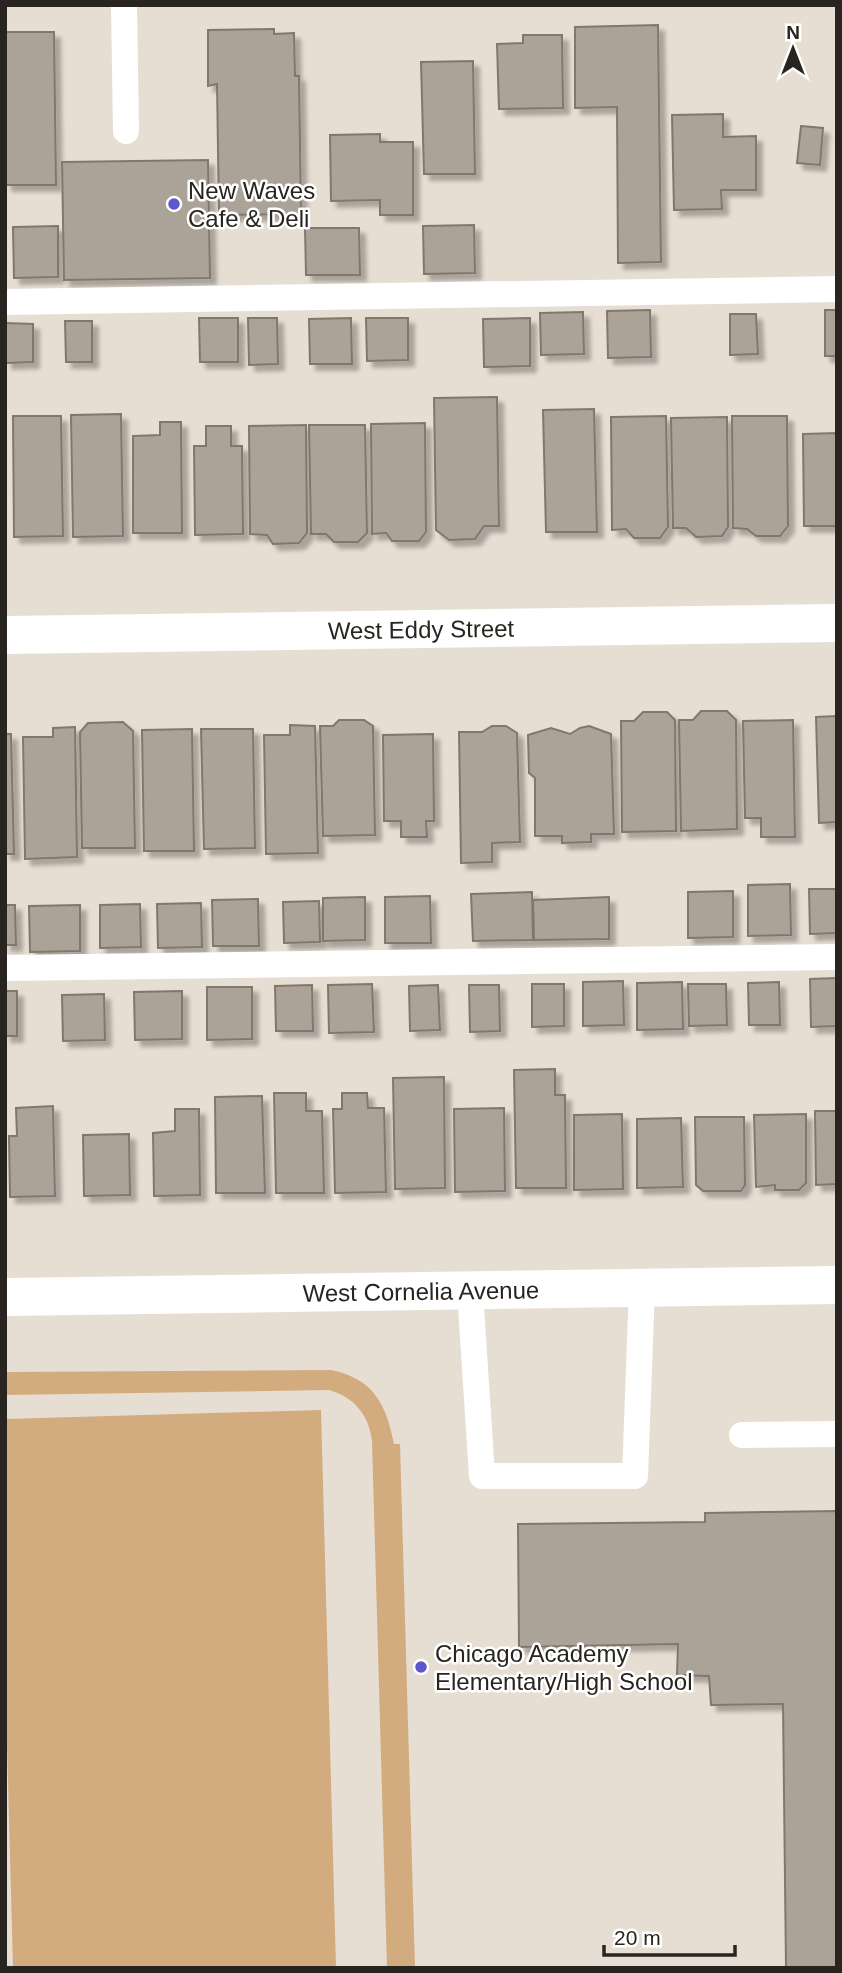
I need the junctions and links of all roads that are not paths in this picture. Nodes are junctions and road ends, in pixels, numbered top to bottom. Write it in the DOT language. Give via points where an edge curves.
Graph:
graph roads {
  1 [pos="124,5"];
  2 [pos="126,131"];
  3 [pos="837,289"];
  4 [pos="5,302"];
  5 [pos="837,623"];
  6 [pos="5,635"];
  7 [pos="837,957"];
  8 [pos="5,968"];
  9 [pos="837,1285"];
  10 [pos="642,1288"];
  11 [pos="470,1291"];
  12 [pos="5,1297"];
  13 [pos="837,1434"];
  14 [pos="742,1435"];
  1 -- 2 [label="lane"];
  3 -- 4 [label="lane"];
  5 -- 6 [label="street, West Eddy Street"];
  7 -- 8 [label="lane"];
  9 -- 10 [label="street, West Cornelia Avenue"];
  10 -- 11 [label="street, West Cornelia Avenue"];
  10 -- 11 [label="lane" via="635,1476 482,1476"];
  11 -- 12 [label="street, West Cornelia Avenue"];
  13 -- 14 [label="lane"];
}
